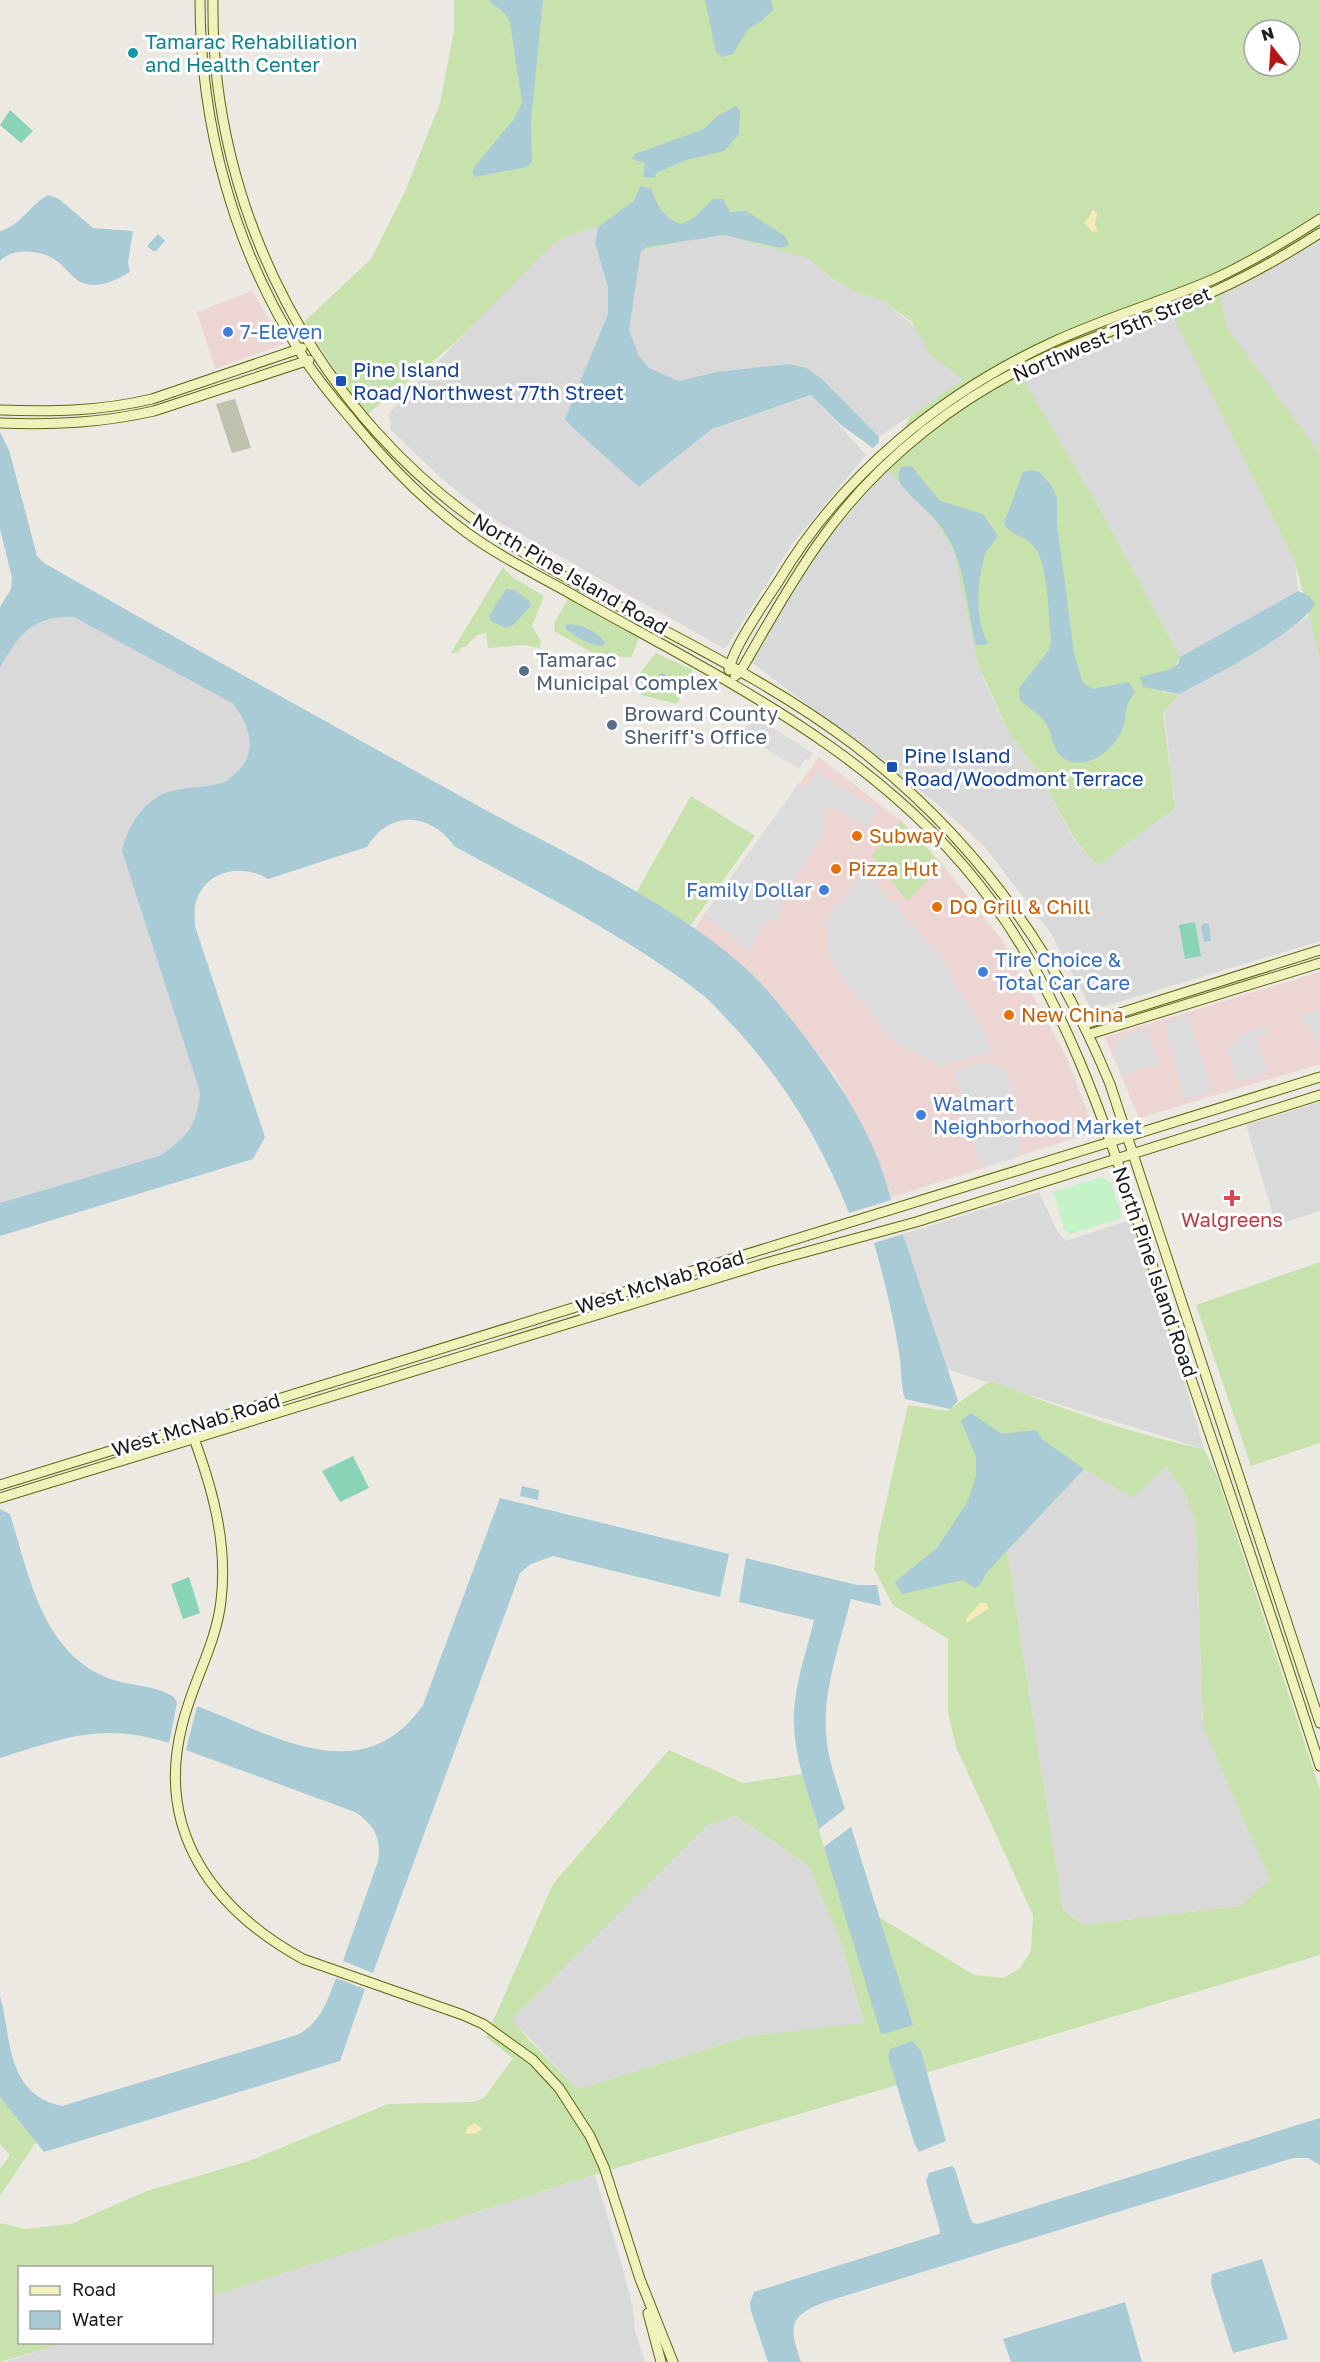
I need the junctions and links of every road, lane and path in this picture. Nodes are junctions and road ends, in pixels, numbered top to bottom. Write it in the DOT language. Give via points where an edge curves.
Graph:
graph roads {
  1 [pos="200,0"];
  2 [pos="213,0"];
  3 [pos="1320,219"];
  4 [pos="1320,233"];
  5 [pos="310,345"];
  6 [pos="298,349"];
  7 [pos="317,357"];
  8 [pos="305,361"];
  9 [pos="230,373"];
  10 [pos="236,384"];
  11 [pos="0,410"];
  12 [pos="0,423"];
  13 [pos="729,666"];
  14 [pos="740,672"];
  15 [pos="728,681"];
  16 [pos="1320,951"];
  17 [pos="1320,963"];
  18 [pos="1185,993"];
  19 [pos="1188,1004"];
  20 [pos="1141,1006"];
  21 [pos="1145,1017"];
  22 [pos="1085,1024"];
  23 [pos="1090,1034"];
  24 [pos="1320,1077"];
  25 [pos="1320,1095"];
  26 [pos="1129,1137"];
  27 [pos="1111,1142"];
  28 [pos="1135,1155"];
  29 [pos="1117,1161"];
  30 [pos="190,1426"];
  31 [pos="194,1438"];
  32 [pos="0,1485"];
  33 [pos="0,1498"];
  34 [pos="1320,1723"];
  35 [pos="1320,1766"];
  36 [pos="640,2279"];
  37 [pos="661,2362"];
  38 [pos="673,2362"];
  1 -- 6 [label="main road, North Pine Island Road" via="201,57 220,167 249,255"];
  2 -- 5 [label="main road, North Pine Island Road" via="219,96 243,200 271,274"];
  3 -- 13 [label="main road, Northwest 75th Street" via="1237,268 1045,346 971,386 912,429 851,486 808,537"];
  4 -- 14 [label="main road, Northwest 75th Street" via="1217,291 1059,351 1013,373 910,441 859,493 818,543"];
  5 -- 6 [label="main road"];
  5 -- 7 [label="main road, North Pine Island Road"];
  6 -- 8 [label="main road, North Pine Island Road"];
  6 -- 9 [label="main road"];
  7 -- 8 [label="main road"];
  7 -- 13 [label="main road, North Pine Island Road" via="389,445 442,496 531,556"];
  8 -- 10 [label="main road"];
  8 -- 15 [label="main road, North Pine Island Road" via="378,452 464,531"];
  9 -- 10 [label="main road"];
  9 -- 11 [label="main road" via="128,405 63,413"];
  10 -- 12 [label="main road" via="154,411 118,418 64,425"];
  13 -- 14 [label="main road, North Pine Island Road"];
  13 -- 15 [label="main road, Northwest 75th Street"];
  14 -- 15 [label="main road, Northwest 75th Street"];
  14 -- 22 [label="main road, North Pine Island Road" via="852,743 914,794 981,865 1034,935"];
  15 -- 27 [label="main road, North Pine Island Road" via="850,758 897,797 952,852 996,908 1045,987 1072,1039"];
  16 -- 18 [label="main road"];
  17 -- 19 [label="main road"];
  18 -- 19 [label="main road"];
  18 -- 20 [label="main road"];
  19 -- 21 [label="main road"];
  20 -- 21 [label="main road"];
  20 -- 22 [label="main road"];
  21 -- 23 [label="main road"];
  22 -- 23 [label="main road, North Pine Island Road"];
  23 -- 26 [label="main road, North Pine Island Road"];
  24 -- 26 [label="main road, West McNab Road"];
  25 -- 28 [label="main road, West McNab Road"];
  26 -- 27 [label="main road, West McNab Road"];
  26 -- 28 [label="main road, North Pine Island Road"];
  27 -- 29 [label="main road, North Pine Island Road"];
  27 -- 30 [label="main road, West McNab Road"];
  28 -- 29 [label="main road, West McNab Road"];
  28 -- 34 [label="main road, North Pine Island Road"];
  29 -- 31 [label="main road, West McNab Road" via="780,1259"];
  29 -- 35 [label="main road, North Pine Island Road"];
  30 -- 31 [label="main road"];
  30 -- 32 [label="main road, West McNab Road"];
  31 -- 33 [label="main road, West McNab Road"];
  31 -- 36 [label="main road" via="216,1508 224,1574 213,1638 182,1725 177,1751 175,1780 179,1806 195,1857 224,1901 278,1945 303,1959 483,2024 533,2060 559,2088 590,2136"];
  36 -- 37 [label="main road"];
  36 -- 38 [label="main road"];
}
